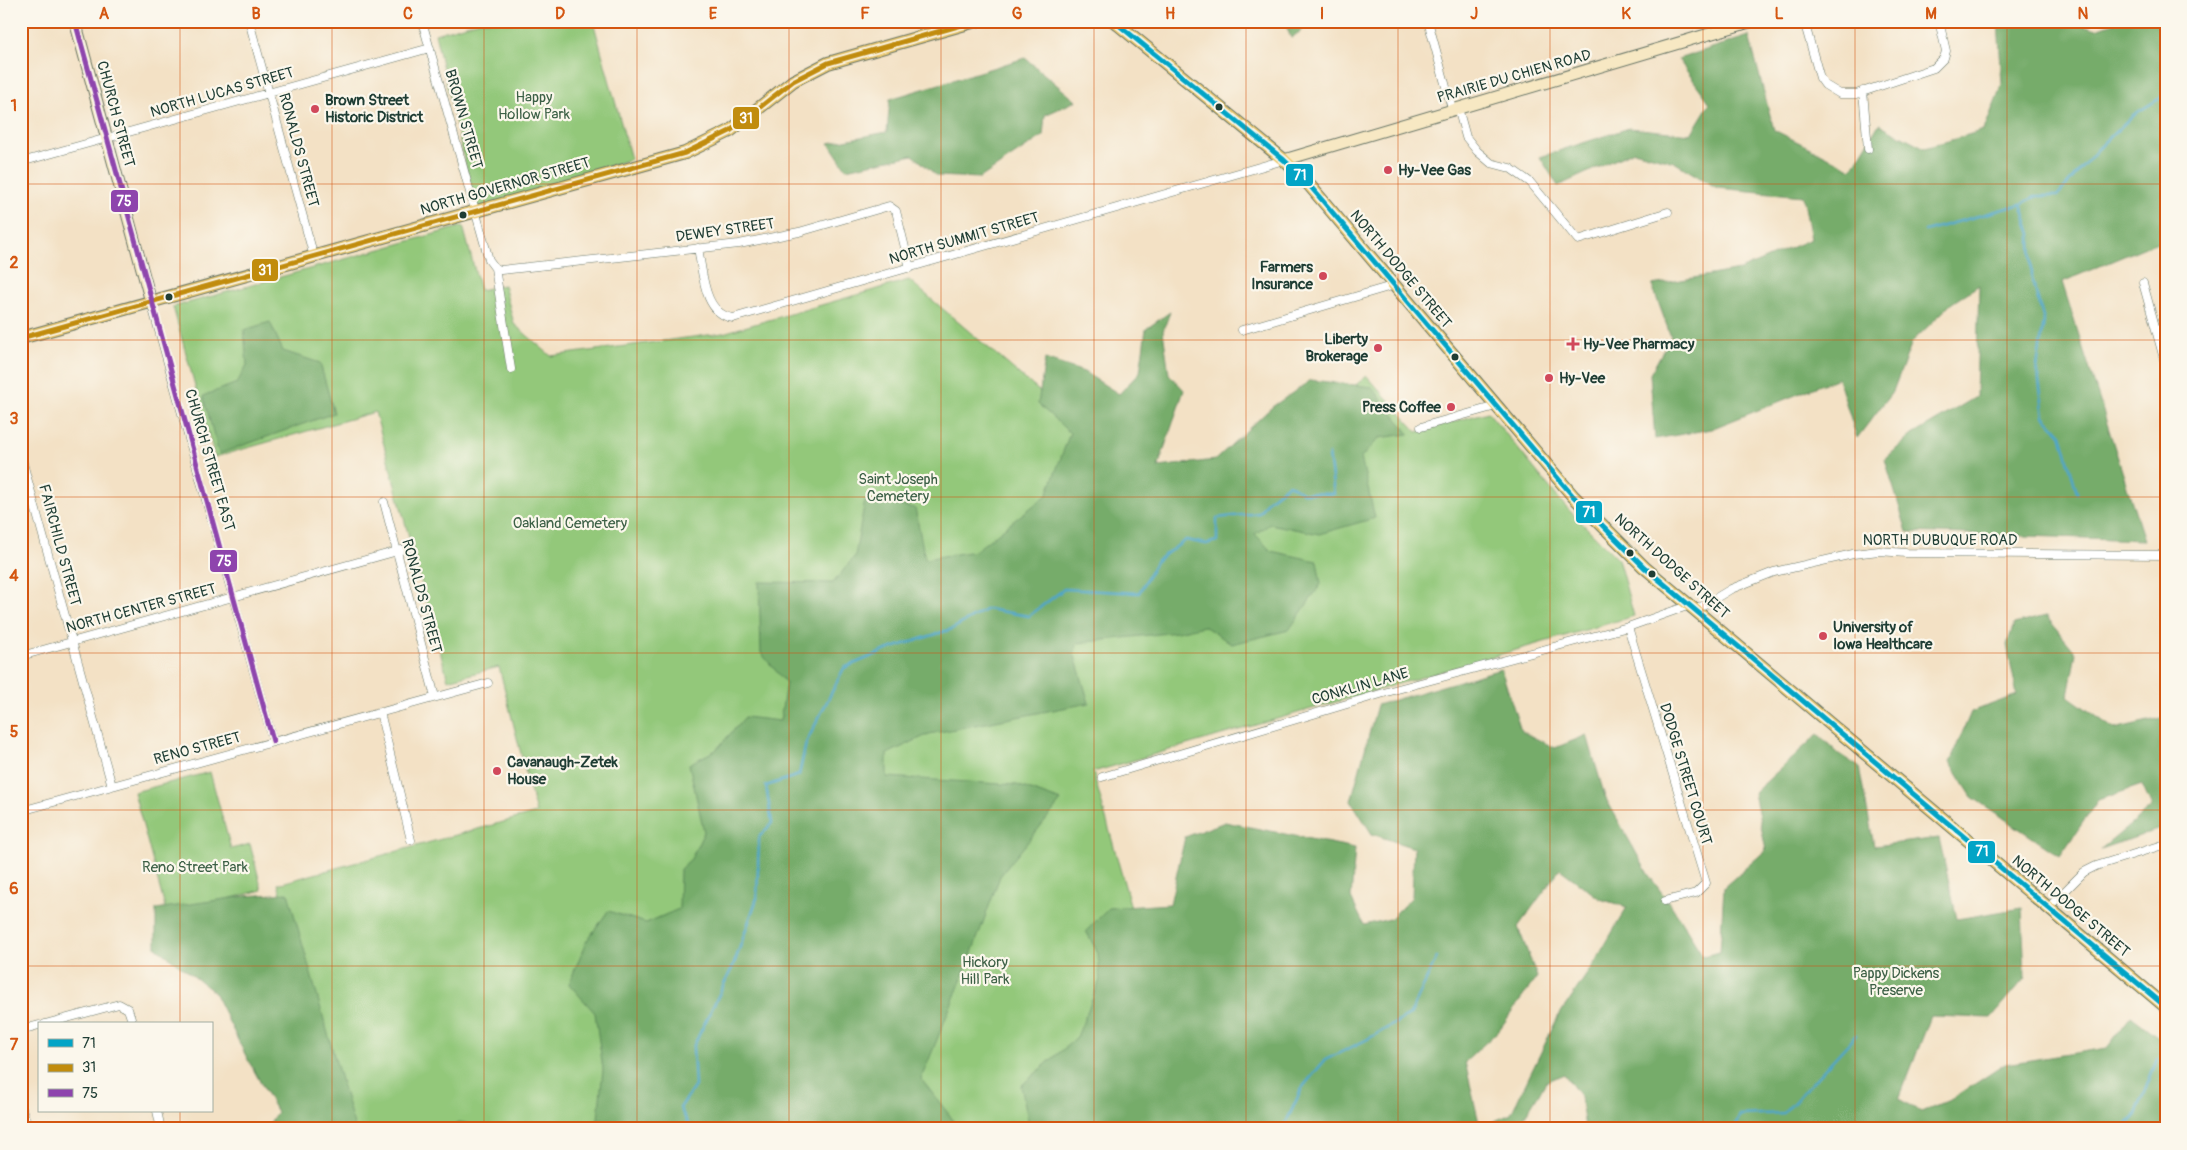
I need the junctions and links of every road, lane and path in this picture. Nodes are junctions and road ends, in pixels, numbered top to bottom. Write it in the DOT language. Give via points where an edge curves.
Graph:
graph roads {
  1 [pos="75,21"];
  2 [pos="250,21"];
  3 [pos="422,21"];
  4 [pos="976,21"];
  5 [pos="1114,21"];
  6 [pos="1428,21"];
  7 [pos="1753,21"];
  8 [pos="1804,21"];
  9 [pos="1939,21"];
  10 [pos="430,48"];
  11 [pos="1864,91"];
  12 [pos="270,93"];
  13 [pos="1455,109"];
  14 [pos="108,138"];
  15 [pos="1868,149"];
  16 [pos="1284,160"];
  17 [pos="21,162"];
  18 [pos="476,211"];
  19 [pos="1668,212"];
  20 [pos="698,248"];
  21 [pos="314,257"];
  22 [pos="495,268"];
  23 [pos="910,268"];
  24 [pos="2143,283"];
  25 [pos="1395,285"];
  26 [pos="151,302"];
  27 [pos="1242,330"];
  28 [pos="21,338"];
  29 [pos="2166,366"];
  30 [pos="511,369"];
  31 [pos="1496,406"];
  32 [pos="1421,427"];
  33 [pos="21,456"];
  34 [pos="384,502"];
  35 [pos="412,547"];
  36 [pos="397,552"];
  37 [pos="2166,555"];
  38 [pos="234,597"];
  39 [pos="1693,608"];
  40 [pos="1628,627"];
  41 [pos="72,642"];
  42 [pos="21,656"];
  43 [pos="488,683"];
  44 [pos="435,697"];
  45 [pos="380,712"];
  46 [pos="273,742"];
  47 [pos="1102,777"];
  48 [pos="112,786"];
  49 [pos="21,811"];
  50 [pos="411,840"];
  51 [pos="2166,844"];
  52 [pos="1664,901"];
  53 [pos="2048,908"];
  54 [pos="2166,1007"];
  55 [pos="52,1022"];
  56 [pos="132,1022"];
  57 [pos="38,1026"];
  58 [pos="21,1030"];
  59 [pos="21,1106"];
  60 [pos="157,1112"];
  61 [pos="29,1129"];
  62 [pos="161,1129"];
  1 -- 14 [label="street, CHURCH STREET"];
  2 -- 12 [label="street, RONALDS STREET"];
  3 -- 10 [label="street, BROWN STREET"];
  4 -- 18 [label="main road, NORTH GOVERNOR STREET" via="813,69 730,131 685,153"];
  5 -- 16 [label="main road, NORTH DODGE STREET"];
  6 -- 13 [label="street"];
  7 -- 13 [label="street, PRAIRIE DU CHIEN ROAD"];
  8 -- 11 [label="street" via="1820,78 1826,85 1840,94"];
  9 -- 11 [label="street" via="1946,51 1940,64"];
  10 -- 12 [label="street, NORTH LUCAS STREET"];
  10 -- 18 [label="street, BROWN STREET"];
  11 -- 15 [label="street"];
  12 -- 14 [label="street, NORTH LUCAS STREET"];
  12 -- 21 [label="street, RONALDS STREET"];
  13 -- 16 [label="street, PRAIRIE DU CHIEN ROAD"];
  13 -- 19 [label="street" via="1466,137 1477,151 1530,182 1578,240"];
  14 -- 17 [label="street, NORTH LUCAS STREET"];
  14 -- 26 [label="street, CHURCH STREET"];
  16 -- 23 [label="street, NORTH SUMMIT STREET"];
  16 -- 25 [label="main road, NORTH DODGE STREET"];
  18 -- 21 [label="main road, NORTH GOVERNOR STREET"];
  18 -- 22 [label="street, BROWN STREET" via="488,260"];
  20 -- 22 [label="street, DEWEY STREET" via="501,270"];
  20 -- 23 [label="street, DEWEY STREET" via="784,236 888,206 896,211"];
  20 -- 23 [label="street, NORTH SUMMIT STREET" via="711,305 721,316 733,318"];
  21 -- 26 [label="main road, NORTH GOVERNOR STREET"];
  22 -- 30 [label="street, BROWN STREET"];
  24 -- 29 [label="street"];
  25 -- 27 [label="street"];
  25 -- 31 [label="main road, NORTH DODGE STREET"];
  26 -- 28 [label="main road, NORTH GOVERNOR STREET"];
  26 -- 38 [label="street, CHURCH STREET EAST"];
  31 -- 32 [label="street"];
  31 -- 39 [label="main road, NORTH DODGE STREET" via="1573,496 1644,567"];
  33 -- 41 [label="street, FAIRCHILD STREET"];
  34 -- 36 [label="street, RONALDS STREET"];
  35 -- 36 [label="street, NORTH CENTER STREET"];
  36 -- 38 [label="street, NORTH CENTER STREET"];
  36 -- 44 [label="street, RONALDS STREET"];
  37 -- 39 [label="street, NORTH DUBUQUE ROAD" via="1879,551 1760,576"];
  38 -- 41 [label="street, NORTH CENTER STREET"];
  38 -- 46 [label="street, CHURCH STREET EAST"];
  39 -- 40 [label="street, NORTH DUBUQUE ROAD"];
  39 -- 53 [label="main road, NORTH DODGE STREET"];
  40 -- 47 [label="street, CONKLIN LANE" via="1394,690"];
  40 -- 52 [label="street, DODGE STREET COURT" via="1706,883 1696,893"];
  41 -- 42 [label="street, NORTH CENTER STREET"];
  41 -- 48 [label="street, FAIRCHILD STREET"];
  43 -- 44 [label="street, RENO STREET"];
  44 -- 45 [label="street, RENO STREET"];
  45 -- 46 [label="street, RENO STREET"];
  45 -- 50 [label="street"];
  46 -- 48 [label="street, RENO STREET"];
  48 -- 49 [label="street, RENO STREET"];
  51 -- 53 [label="street" via="2084,872"];
  53 -- 54 [label="main road, NORTH DODGE STREET"];
  55 -- 56 [label="street" via="119,1004 128,1009"];
  57 -- 58 [label="street"];
  59 -- 61 [label="street"];
  60 -- 62 [label="street"];
}
